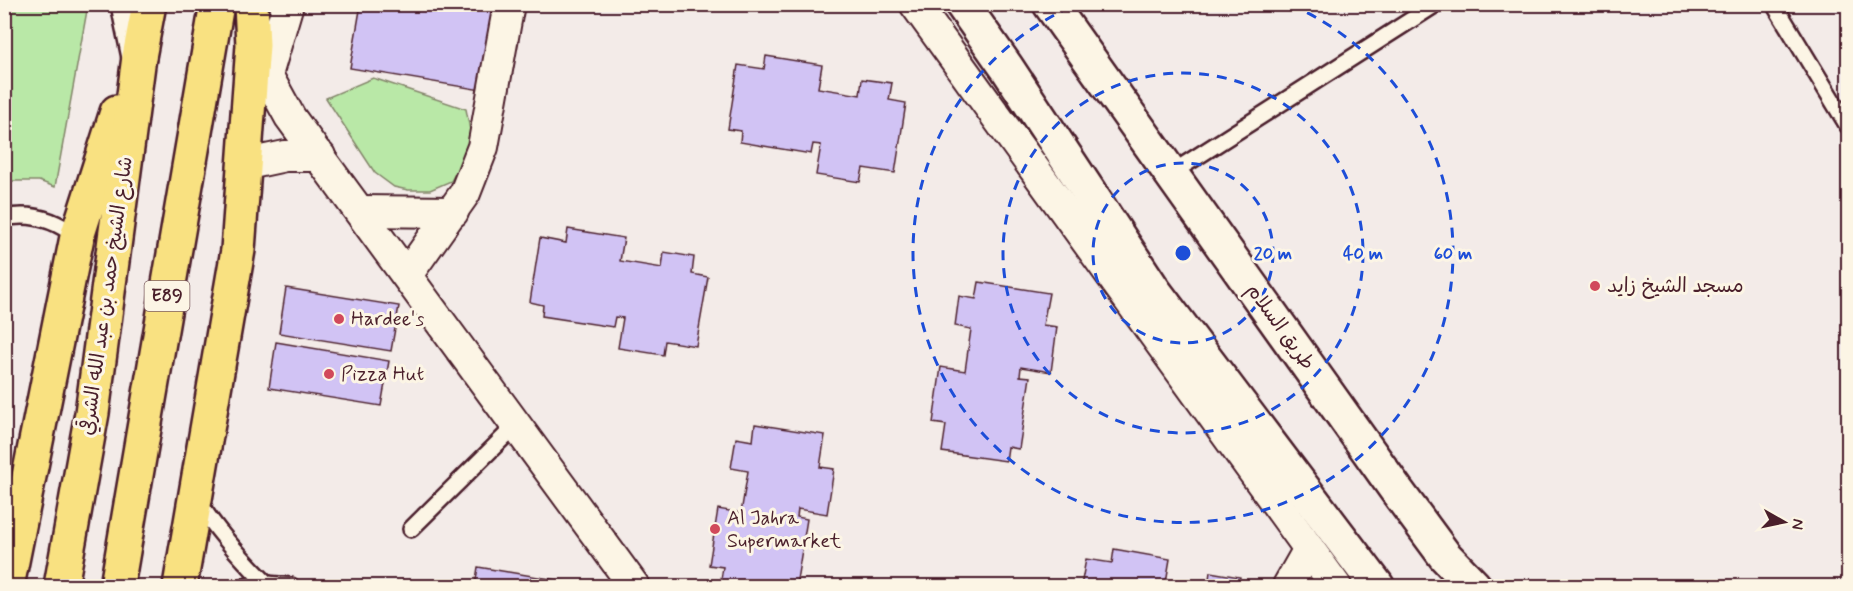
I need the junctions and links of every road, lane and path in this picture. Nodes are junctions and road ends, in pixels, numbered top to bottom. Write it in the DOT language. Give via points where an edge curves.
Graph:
graph roads {
  1 [pos="128,4"];
  2 [pos="149,4"];
  3 [pos="217,4"];
  4 [pos="251,4"];
  5 [pos="288,4"];
  6 [pos="509,4"];
  7 [pos="915,4"];
  8 [pos="962,4"];
  9 [pos="1050,4"];
  10 [pos="1436,4"];
  11 [pos="1774,4"];
  12 [pos="253,45"];
  13 [pos="139,57"];
  14 [pos="1007,68"];
  15 [pos="960,69"];
  16 [pos="267,75"];
  17 [pos="1848,126"];
  18 [pos="320,156"];
  19 [pos="243,165"];
  20 [pos="1170,174"];
  21 [pos="360,211"];
  22 [pos="453,212"];
  23 [pos="4,218"];
  24 [pos="77,237"];
  25 [pos="407,275"];
  26 [pos="517,424"];
  27 [pos="195,497"];
  28 [pos="411,529"];
  29 [pos="1310,549"];
  30 [pos="629,579"];
  31 [pos="267,585"];
  32 [pos="7,586"];
  33 [pos="61,586"];
  34 [pos="117,586"];
  35 [pos="180,586"];
  36 [pos="246,586"];
  37 [pos="291,586"];
  38 [pos="1288,586"];
  39 [pos="1336,586"];
  40 [pos="1377,586"];
  41 [pos="1474,586"];
  1 -- 13 [label="main road"];
  2 -- 13 [label="highway, شارع الشيخ حمد بن عبد الله الشرقي"];
  3 -- 34 [label="highway, E89"];
  4 -- 12 [label="highway"];
  5 -- 16 [label="street"];
  6 -- 22 [label="street" via="483,147"];
  7 -- 15 [label="street"];
  8 -- 14 [label="main road"];
  9 -- 20 [label="main road, طريق السلام"];
  10 -- 20 [label="lane"];
  11 -- 17 [label="lane"];
  12 -- 16 [label="street"];
  12 -- 19 [label="highway"];
  13 -- 24 [label="highway"];
  13 -- 33 [label="highway, شارع الشيخ حمد بن عبد الله الشرقي" via="92,413"];
  14 -- 15 [label="street"];
  14 -- 40 [label="main road" via="1155,292"];
  15 -- 29 [label="street"];
  16 -- 18 [label="street" via="290,117"];
  18 -- 19 [label="street" via="285,156"];
  18 -- 21 [label="street"];
  19 -- 27 [label="highway" via="238,250"];
  20 -- 41 [label="main road, طريق السلام" via="1424,528"];
  21 -- 22 [label="street"];
  21 -- 25 [label="street"];
  22 -- 25 [label="street"];
  23 -- 24 [label="lane" via="44,219"];
  24 -- 32 [label="highway"];
  25 -- 26 [label="street"];
  26 -- 28 [label="lane"];
  26 -- 30 [label="street"];
  27 -- 31 [label="lane" via="221,535"];
  27 -- 35 [label="highway"];
  29 -- 38 [label="street"];
  29 -- 39 [label="street"];
  31 -- 36 [label="lane"];
  31 -- 37 [label="lane"];
}
